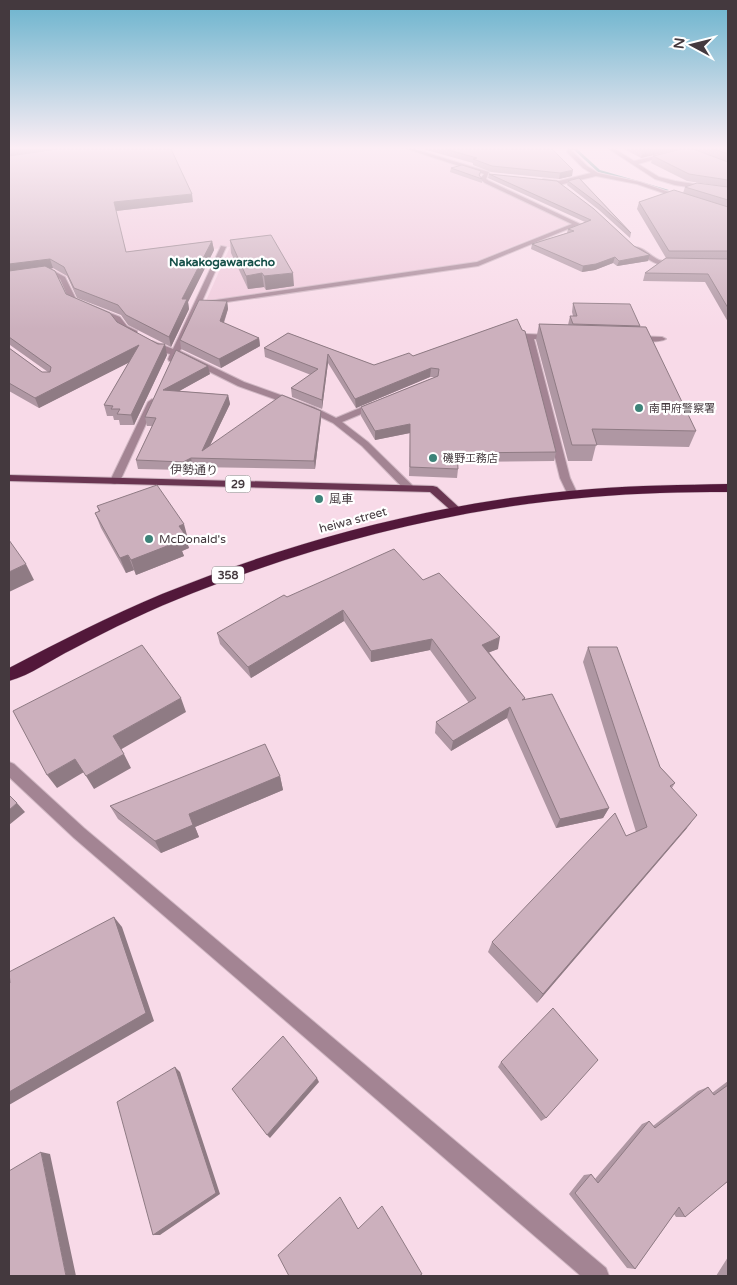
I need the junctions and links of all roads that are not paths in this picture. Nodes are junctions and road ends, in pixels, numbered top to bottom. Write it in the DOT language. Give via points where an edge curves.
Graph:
graph roads {
  1 [pos="545,209"];
  2 [pos="631,244"];
  3 [pos="223,247"];
  4 [pos="688,263"];
  5 [pos="9,277"];
  6 [pos="197,305"];
  7 [pos="558,337"];
  8 [pos="624,338"];
  9 [pos="662,339"];
  10 [pos="176,352"];
  11 [pos="168,369"];
  12 [pos="156,395"];
  13 [pos="381,403"];
  14 [pos="336,421"];
  15 [pos="9,478"];
  16 [pos="115,481"];
  17 [pos="409,488"];
  18 [pos="728,488"];
  19 [pos="573,495"];
  20 [pos="459,512"];
  21 [pos="9,675"];
  22 [pos="9,768"];
  23 [pos="598,1276"];
  1 -- 6 [label="street" via="577,224 478,264"];
  2 -- 4 [label="street" via="660,262"];
  3 -- 6 [label="street"];
  5 -- 10 [label="street" via="50,271 63,278 73,300 117,320 124,328 164,350"];
  6 -- 10 [label="street"];
  7 -- 19 [label="street" via="529,336 565,478"];
  8 -- 9 [label="street"];
  10 -- 11 [label="street"];
  10 -- 14 [label="street" via="241,384"];
  12 -- 16 [label="street"];
  13 -- 14 [label="street"];
  14 -- 17 [label="street" via="365,444"];
  15 -- 16 [label="main road, 伊勢通り / 29"];
  16 -- 17 [label="main road, 伊勢通り / 29"];
  17 -- 20 [label="main road, 伊勢通り / 29" via="433,489"];
  18 -- 19 [label="highway, heiwa street / 358" via="623,489"];
  19 -- 20 [label="highway, heiwa street / 358"];
  20 -- 21 [label="highway, heiwa street / 358" via="395,524 300,550 198,586 112,622"];
  22 -- 23 [label="street" via="79,833"];
}
